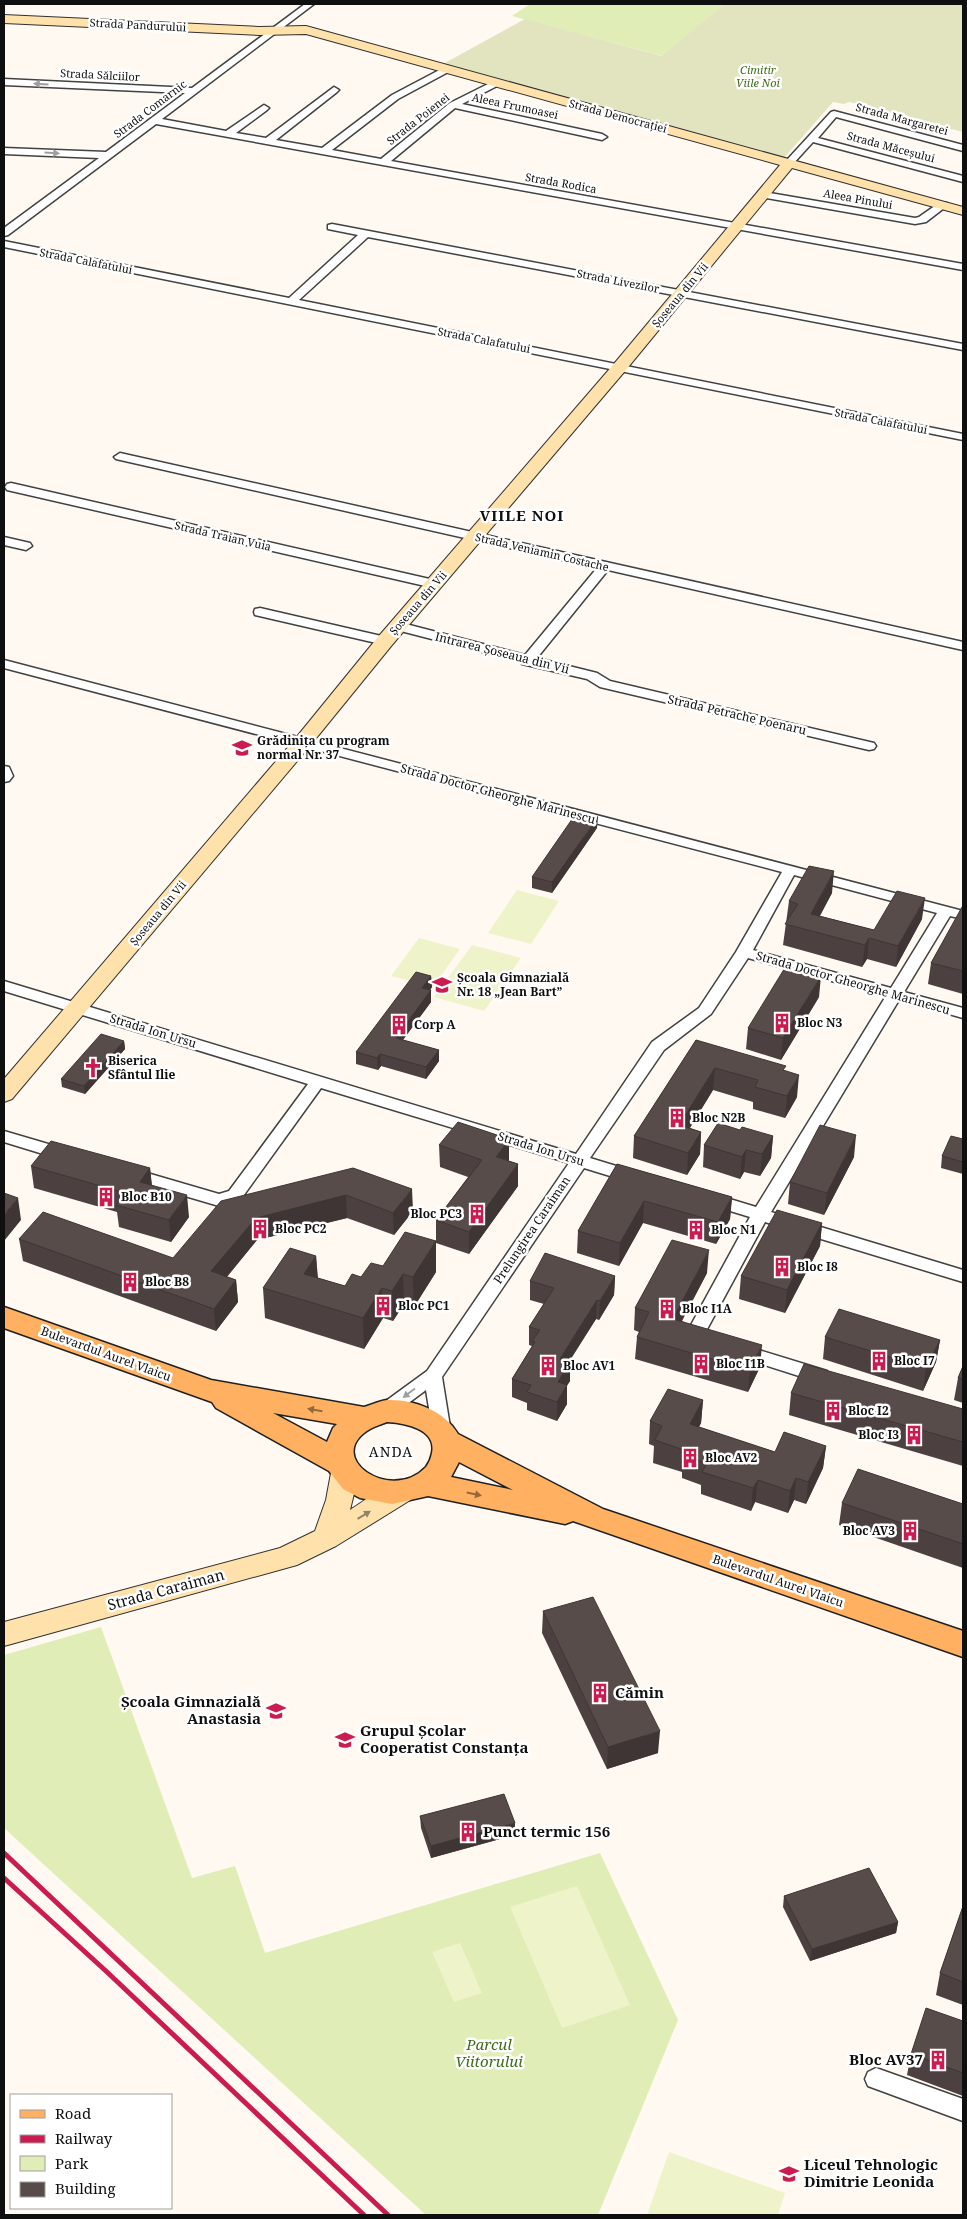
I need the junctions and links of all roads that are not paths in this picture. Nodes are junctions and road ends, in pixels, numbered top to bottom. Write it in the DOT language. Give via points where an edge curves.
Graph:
graph roads {
  1 [pos="310,4"];
  2 [pos="292,18"];
  3 [pos="4,19"];
  4 [pos="306,30"];
  5 [pos="272,32"];
  6 [pos="447,69"];
  7 [pos="4,82"];
  8 [pos="496,83"];
  9 [pos="334,90"];
  10 [pos="195,91"];
  11 [pos="453,105"];
  12 [pos="264,108"];
  13 [pos="834,114"];
  14 [pos="155,121"];
  15 [pos="227,135"];
  16 [pos="602,137"];
  17 [pos="812,138"];
  18 [pos="267,142"];
  19 [pos="963,148"];
  20 [pos="4,150"];
  21 [pos="323,152"];
  22 [pos="107,156"];
  23 [pos="382,163"];
  24 [pos="789,163"];
  25 [pos="963,179"];
  26 [pos="764,195"];
  27 [pos="943,206"];
  28 [pos="963,211"];
  29 [pos="332,227"];
  30 [pos="737,227"];
  31 [pos="4,233"];
  32 [pos="366,234"];
  33 [pos="4,244"];
  34 [pos="963,267"];
  35 [pos="682,293"];
  36 [pos="291,302"];
  37 [pos="963,347"];
  38 [pos="619,368"];
  39 [pos="963,437"];
  40 [pos="120,457"];
  41 [pos="11,488"];
  42 [pos="476,537"];
  43 [pos="4,541"];
  44 [pos="26,546"];
  45 [pos="605,566"];
  46 [pos="434,584"];
  47 [pos="260,612"];
  48 [pos="398,626"];
  49 [pos="385,641"];
  50 [pos="963,646"];
  51 [pos="527,661"];
  52 [pos="4,664"];
  53 [pos="605,684"];
  54 [pos="302,743"];
  55 [pos="869,746"];
  56 [pos="4,770"];
  57 [pos="4,778"];
  58 [pos="790,870"];
  59 [pos="946,911"];
  60 [pos="963,915"];
  61 [pos="744,952"];
  62 [pos="4,986"];
  63 [pos="895,995"];
  64 [pos="77,1008"];
  65 [pos="963,1013"];
  66 [pos="318,1081"];
  67 [pos="4,1094"];
  68 [pos="4,1136"];
  69 [pos="81,1159"];
  70 [pos="579,1160"];
  71 [pos="118,1170"];
  72 [pos="650,1182"];
  73 [pos="696,1195"];
  74 [pos="760,1215"];
  75 [pos="963,1276"];
  76 [pos="4,1317"];
  77 [pos="433,1376"];
  78 [pos="834,1380"];
  79 [pos="208,1390"];
  80 [pos="374,1415"];
  81 [pos="444,1438"];
  82 [pos="342,1468"];
  83 [pos="414,1488"];
  84 [pos="592,1517"];
  85 [pos="326,1538"];
  86 [pos="4,1634"];
  87 [pos="963,1644"];
  88 [pos="876,2080"];
  89 [pos="963,2110"];
  1 -- 2 [label="street, Strada Comarnic"];
  2 -- 4 [label="street" via="292,24"];
  2 -- 5 [label="street, Strada Comarnic"];
  3 -- 5 [label="street, Strada Pandurului"];
  4 -- 5 [label="street, Strada Democrației"];
  4 -- 6 [label="street, Strada Democrației"];
  5 -- 10 [label="street, Strada Comarnic"];
  6 -- 8 [label="street, Strada Democrației"];
  6 -- 21 [label="street" via="395,97"];
  10 -- 7 [label="street, Strada Sălciilor, one-way"];
  8 -- 11 [label="street, Strada Poienei"];
  8 -- 24 [label="street, Strada Democrației"];
  9 -- 18 [label="street"];
  10 -- 14 [label="street, Strada Comarnic"];
  11 -- 16 [label="street, Aleea Frumoasei"];
  11 -- 23 [label="street, Strada Poienei"];
  12 -- 15 [label="street"];
  13 -- 17 [label="street, Șoseaua din Vii"];
  13 -- 19 [label="street, Strada Margaretei"];
  14 -- 15 [label="street, Strada Rodica"];
  14 -- 22 [label="street, Strada Comarnic"];
  15 -- 18 [label="street, Strada Rodica"];
  17 -- 24 [label="street, Șoseaua din Vii"];
  17 -- 25 [label="street, Strada Măceșului"];
  18 -- 21 [label="street, Strada Rodica"];
  20 -- 22 [label="street, one-way"];
  21 -- 23 [label="street, Strada Rodica"];
  22 -- 31 [label="street, Strada Comarnic"];
  23 -- 30 [label="street, Strada Rodica"];
  24 -- 26 [label="street, Șoseaua din Vii"];
  24 -- 27 [label="street, Strada Democrației"];
  26 -- 27 [label="street, Aleea Pinului" via="915,221"];
  26 -- 30 [label="street, Șoseaua din Vii"];
  27 -- 28 [label="street, Strada Democrației"];
  29 -- 32 [label="street, Strada Livezilor"];
  30 -- 34 [label="street, Strada Rodica"];
  30 -- 35 [label="street, Șoseaua din Vii"];
  32 -- 35 [label="street, Strada Livezilor"];
  32 -- 36 [label="street"];
  33 -- 36 [label="street, Strada Calafatului"];
  35 -- 37 [label="street, Strada Livezilor"];
  35 -- 38 [label="street, Șoseaua din Vii"];
  36 -- 38 [label="street, Strada Calafatului"];
  38 -- 39 [label="street, Strada Calafatului"];
  38 -- 42 [label="street, Șoseaua din Vii"];
  40 -- 42 [label="street, Strada Veniamin Costache"];
  41 -- 46 [label="street, Strada Traian Vuia"];
  42 -- 45 [label="street, Strada Veniamin Costache"];
  42 -- 46 [label="street, Șoseaua din Vii"];
  43 -- 44 [label="street"];
  45 -- 50 [label="street, Strada Veniamin Costache"];
  45 -- 51 [label="street"];
  46 -- 48 [label="street, Șoseaua din Vii"];
  47 -- 49 [label="street"];
  48 -- 49 [label="street, Șoseaua din Vii"];
  48 -- 51 [label="street, Intrarea Șoseaua din Vii"];
  49 -- 54 [label="street, Șoseaua din Vii"];
  51 -- 53 [label="street, Intrarea Șoseaua din Vii" via="592,676"];
  52 -- 54 [label="street, Strada Doctor Gheorghe Marinescu"];
  53 -- 55 [label="street, Strada Petrache Poenaru"];
  54 -- 58 [label="street, Strada Doctor Gheorghe Marinescu"];
  54 -- 64 [label="street, Șoseaua din Vii"];
  56 -- 57 [label="street"];
  58 -- 59 [label="street, Strada Doctor Gheorghe Marinescu"];
  58 -- 61 [label="street, Prelungirea Caraiman"];
  59 -- 60 [label="street, Strada Doctor Gheorghe Marinescu"];
  59 -- 63 [label="street"];
  61 -- 63 [label="street, Strada Doctor Gheorghe Marinescu"];
  61 -- 70 [label="street, Prelungirea Caraiman" via="705,1011 658,1046"];
  62 -- 64 [label="street, Strada Ion Ursu"];
  63 -- 65 [label="street, Strada Doctor Gheorghe Marinescu"];
  63 -- 74 [label="street"];
  64 -- 66 [label="street, Strada Ion Ursu"];
  64 -- 67 [label="street, Șoseaua din Vii"];
  66 -- 70 [label="street, Strada Ion Ursu"];
  66 -- 71 [label="street" via="236,1195 219,1200"];
  68 -- 69 [label="street"];
  70 -- 72 [label="street, Strada Ion Ursu"];
  70 -- 77 [label="street, Prelungirea Caraiman"];
  73 -- 74 [label="street"];
  74 -- 75 [label="street"];
  74 -- 78 [label="street" via="694,1336"];
  76 -- 79 [label="main road, Bulevardul Aurel Vlaicu"];
  77 -- 80 [label="street, Prelungirea Caraiman, one-way"];
  77 -- 81 [label="street"];
  80 -- 79 [label="main road, Bulevardul Aurel Vlaicu, one-way"];
  79 -- 82 [label="main road, Bulevardul Aurel Vlaicu"];
  80 -- 81 [label="main road" via="415,1414 431,1422"];
  80 -- 82 [label="main road" via="347,1430 341,1439 338,1449"];
  81 -- 83 [label="main road" via="447,1457 441,1471"];
  81 -- 84 [label="main road, Bulevardul Aurel Vlaicu"];
  82 -- 83 [label="main road" via="351,1480 366,1488 381,1492"];
  82 -- 85 [label="street" via="340,1500"];
  83 -- 84 [label="main road, Bulevardul Aurel Vlaicu, one-way"];
  85 -- 83 [label="street, Strada Caraiman, one-way"];
  84 -- 87 [label="main road, Bulevardul Aurel Vlaicu"];
  85 -- 86 [label="street, Strada Caraiman" via="287,1557"];
  88 -- 89 [label="street"];
}
